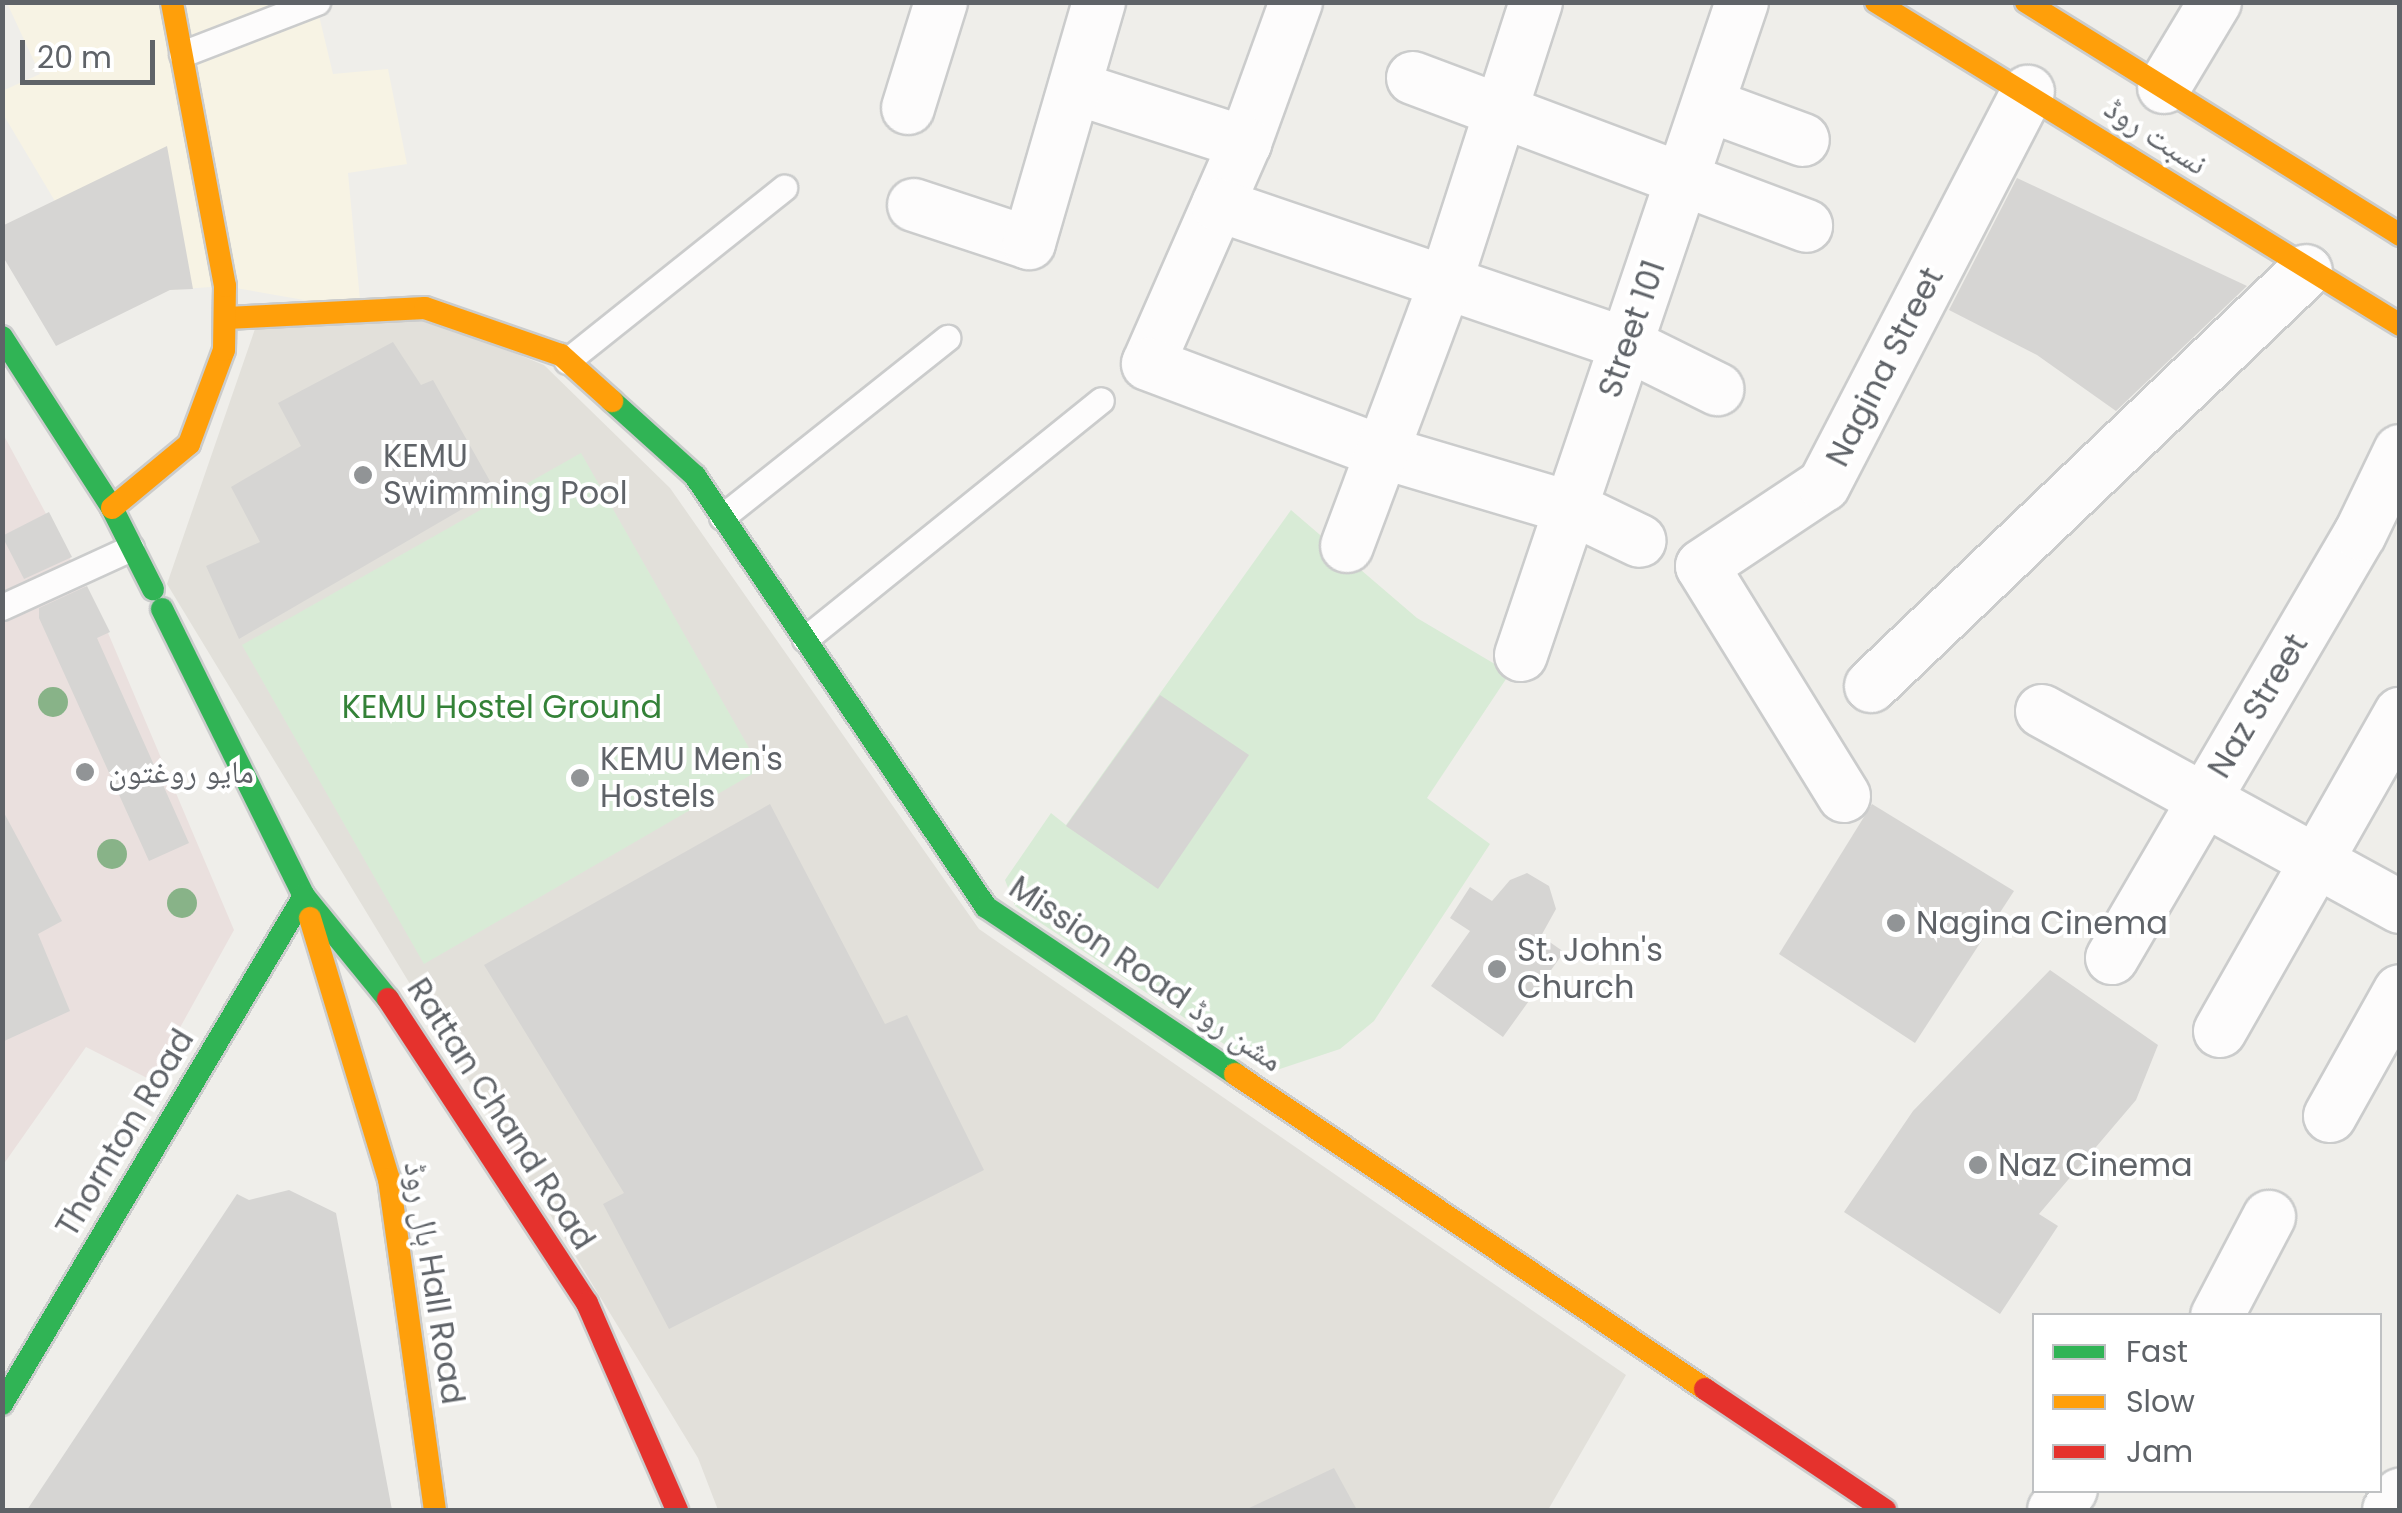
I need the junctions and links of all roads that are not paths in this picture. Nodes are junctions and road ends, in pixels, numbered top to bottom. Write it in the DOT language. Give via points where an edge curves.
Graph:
graph roads {
  1 [pos="172,2"];
  2 [pos="317,2"];
  3 [pos="941,2"];
  4 [pos="1100,2"];
  5 [pos="1296,2"];
  6 [pos="1536,2"];
  7 [pos="1742,2"];
  8 [pos="1876,2"];
  9 [pos="2026,2"];
  10 [pos="2214,2"];
  11 [pos="182,54"];
  12 [pos="1413,78"];
  13 [pos="2164,87"];
  14 [pos="1075,88"];
  15 [pos="2028,92"];
  16 [pos="1708,105"];
  17 [pos="908,108"];
  18 [pos="1502,111"];
  19 [pos="1803,140"];
  20 [pos="1245,143"];
  21 [pos="1684,175"];
  22 [pos="784,188"];
  23 [pos="914,205"];
  24 [pos="1218,205"];
  25 [pos="1806,226"];
  26 [pos="2400,235"];
  27 [pos="2306,270"];
  28 [pos="1445,284"];
  29 [pos="227,318"];
  30 [pos="2400,325"];
  31 [pos="2,337"];
  32 [pos="947,338"];
  33 [pos="1626,344"];
  34 [pos="567,361"];
  35 [pos="1717,390"];
  36 [pos="1101,400"];
  37 [pos="2400,451"];
  38 [pos="1382,452"];
  39 [pos="112,508"];
  40 [pos="1570,508"];
  41 [pos="722,517"];
  42 [pos="1640,542"];
  43 [pos="2380,545"];
  44 [pos="1347,546"];
  45 [pos="131,548"];
  46 [pos="2,607"];
  47 [pos="805,639"];
  48 [pos="1521,655"];
  49 [pos="1871,686"];
  50 [pos="2042,712"];
  51 [pos="2400,714"];
  52 [pos="1844,796"];
  53 [pos="2203,798"];
  54 [pos="2316,862"];
  55 [pos="304,896"];
  56 [pos="2400,907"];
  57 [pos="2112,958"];
  58 [pos="2400,991"];
  59 [pos="2220,1031"];
  60 [pos="2330,1116"];
  61 [pos="2269,1217"];
  62 [pos="2222,1313"];
  63 [pos="2,1404"];
  64 [pos="2400,1495"];
  65 [pos="435,1510"];
  66 [pos="678,1510"];
  67 [pos="1884,1510"];
  68 [pos="2389,1510"];
  1 -- 11 [label="street"];
  2 -- 11 [label="lane"];
  3 -- 17 [label="street"];
  4 -- 14 [label="street"];
  5 -- 20 [label="street"];
  6 -- 18 [label="street"];
  7 -- 16 [label="street, Street 101"];
  8 -- 15 [label="street, نسبت روڈ" via="1971,42"];
  9 -- 13 [label="street, نسبت روڈ"];
  10 -- 13 [label="street"];
  11 -- 29 [label="street"];
  12 -- 18 [label="street"];
  13 -- 26 [label="street, نسبت روڈ"];
  14 -- 20 [label="street"];
  14 -- 23 [label="street" via="1029,243"];
  15 -- 27 [label="street, نسبت روڈ"];
  15 -- 52 [label="street, Nagina Street" via="1824,485 1702,566"];
  16 -- 19 [label="street"];
  16 -- 21 [label="street, Street 101"];
  18 -- 21 [label="street"];
  18 -- 28 [label="street"];
  20 -- 24 [label="street"];
  21 -- 25 [label="street"];
  21 -- 33 [label="street, Street 101"];
  22 -- 34 [label="lane"];
  24 -- 28 [label="street"];
  24 -- 38 [label="street" via="1148,364"];
  27 -- 30 [label="street, نسبت روڈ"];
  27 -- 49 [label="street"];
  28 -- 33 [label="street"];
  28 -- 38 [label="street"];
  29 -- 34 [label="street, Mission Road مشن روڈ" via="425,308"];
  29 -- 39 [label="street" via="216,380 189,444"];
  31 -- 39 [label="street, Rattan Chand Road"];
  32 -- 41 [label="lane"];
  33 -- 35 [label="street"];
  33 -- 40 [label="street, Street 101"];
  34 -- 41 [label="street, Mission Road مشن روڈ" via="694,476"];
  36 -- 47 [label="lane"];
  37 -- 43 [label="street, Naz Street"];
  38 -- 40 [label="street"];
  38 -- 44 [label="street"];
  39 -- 45 [label="street, Rattan Chand Road"];
  40 -- 42 [label="street"];
  40 -- 48 [label="street, Street 101"];
  41 -- 47 [label="street, Mission Road مشن روڈ"];
  43 -- 53 [label="street, Naz Street"];
  45 -- 46 [label="lane"];
  45 -- 55 [label="street, Rattan Chand Road"];
  47 -- 67 [label="street, Mission Road مشن روڈ" via="986,907"];
  50 -- 53 [label="street"];
  51 -- 54 [label="street"];
  53 -- 54 [label="street"];
  53 -- 57 [label="street, Naz Street"];
  54 -- 56 [label="street"];
  54 -- 59 [label="street"];
  55 -- 63 [label="street, Thornton Road"];
  55 -- 65 [label="street, ہال روڈ Hall Road" via="389,1179"];
  55 -- 66 [label="street, Rattan Chand Road" via="414,1030 586,1303"];
  58 -- 60 [label="street"];
  61 -- 62 [label="street"];
  64 -- 68 [label="street"];
}
